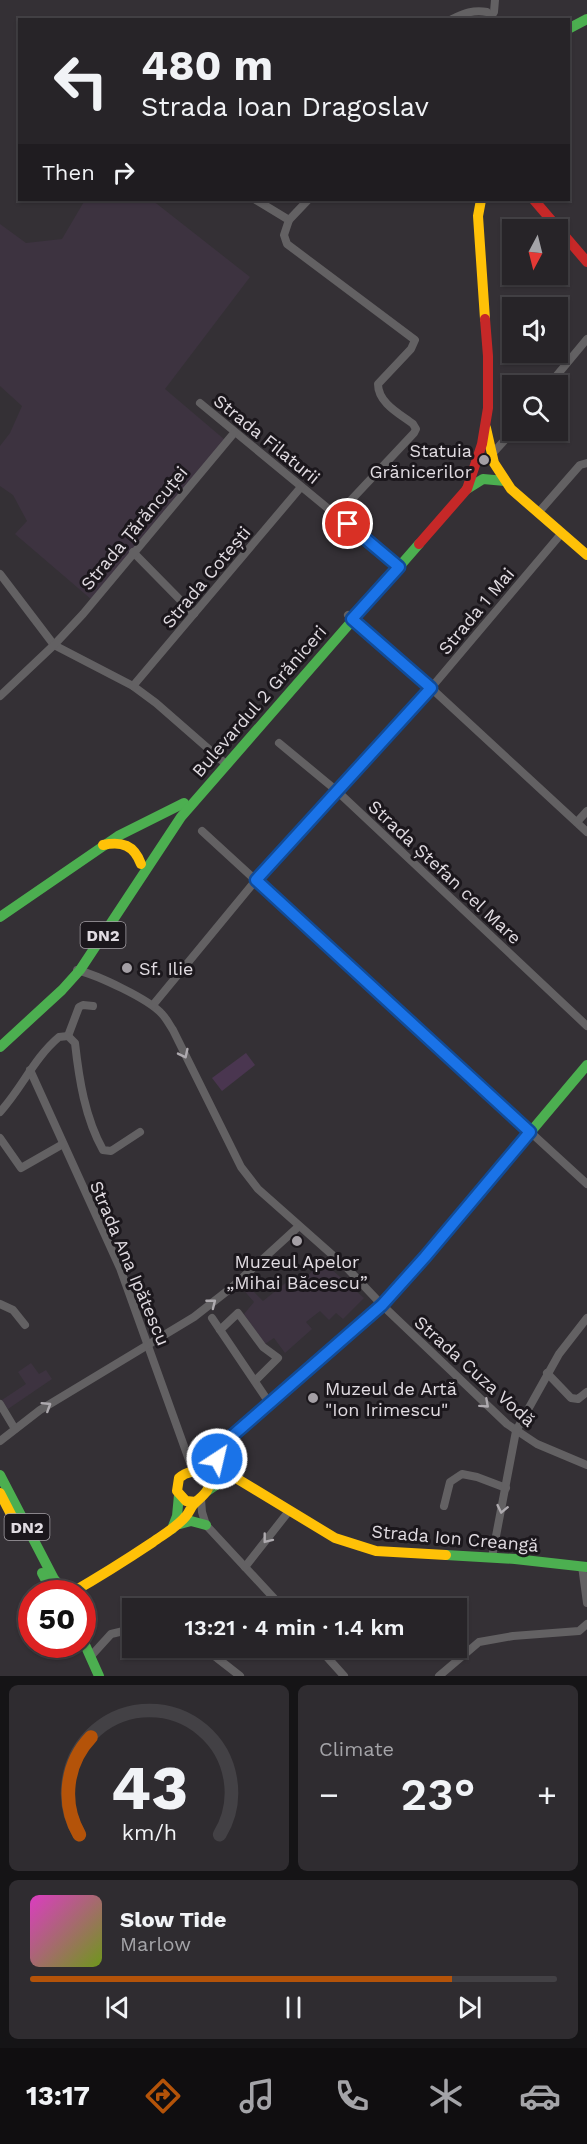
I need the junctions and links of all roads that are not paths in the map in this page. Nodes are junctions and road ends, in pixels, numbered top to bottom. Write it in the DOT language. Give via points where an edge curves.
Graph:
graph roads {
  1 [pos="495,0"];
  2 [pos="454,18"];
  3 [pos="491,18"];
  4 [pos="587,19"];
  5 [pos="570,28"];
  6 [pos="587,28"];
  7 [pos="570,36"];
  8 [pos="258,201"];
  9 [pos="307,201"];
  10 [pos="473,201"];
  11 [pos="481,201"];
  12 [pos="535,201"];
  13 [pos="478,216"];
  14 [pos="289,220"];
  15 [pos="587,262"];
  16 [pos="587,339"];
  17 [pos="557,375"];
  18 [pos="200,403"];
  19 [pos="486,425"];
  20 [pos="234,433"];
  21 [pos="504,441"];
  22 [pos="492,454"];
  23 [pos="587,463"];
  24 [pos="505,481"];
  25 [pos="468,483"];
  26 [pos="301,487"];
  27 [pos="538,513"];
  28 [pos="338,515"];
  29 [pos="561,534"];
  30 [pos="133,552"];
  31 [pos="587,555"];
  32 [pos="397,565"];
  33 [pos="0,574"];
  34 [pos="194,614"];
  35 [pos="350,617"];
  36 [pos="56,643"];
  37 [pos="133,686"];
  38 [pos="431,688"];
  39 [pos="0,696"];
  40 [pos="279,743"];
  41 [pos="225,763"];
  42 [pos="337,791"];
  43 [pos="587,811"];
  44 [pos="181,812"];
  45 [pos="577,822"];
  46 [pos="144,823"];
  47 [pos="202,831"];
  48 [pos="587,832"];
  49 [pos="103,845"];
  50 [pos="141,864"];
  51 [pos="256,880"];
  52 [pos="0,917"];
  53 [pos="77,970"];
  54 [pos="93,1005"];
  55 [pos="153,1005"];
  56 [pos="587,1026"];
  57 [pos="68,1036"];
  58 [pos="0,1039"];
  59 [pos="0,1047"];
  60 [pos="587,1065"];
  61 [pos="30,1070"];
  62 [pos="0,1112"];
  63 [pos="140,1132"];
  64 [pos="530,1132"];
  65 [pos="0,1138"];
  66 [pos="63,1144"];
  67 [pos="587,1184"];
  68 [pos="298,1227"];
  69 [pos="0,1304"];
  70 [pos="382,1305"];
  71 [pos="212,1318"];
  72 [pos="587,1318"];
  73 [pos="24,1325"];
  74 [pos="220,1330"];
  75 [pos="149,1344"];
  76 [pos="547,1373"];
  77 [pos="255,1381"];
  78 [pos="587,1392"];
  79 [pos="0,1404"];
  80 [pos="270,1404"];
  81 [pos="15,1429"];
  82 [pos="516,1431"];
  83 [pos="0,1441"];
  84 [pos="216,1450"];
  85 [pos="587,1466"];
  86 [pos="199,1473"];
  87 [pos="0,1475"];
  88 [pos="231,1475"];
  89 [pos="506,1488"];
  90 [pos="2,1489"];
  91 [pos="179,1495"];
  92 [pos="202,1497"];
  93 [pos="444,1506"];
  94 [pos="289,1511"];
  95 [pos="206,1525"];
  96 [pos="172,1529"];
  97 [pos="492,1557"];
  98 [pos="584,1566"];
  99 [pos="245,1567"];
  100 [pos="103,1576"];
  101 [pos="47,1580"];
  102 [pos="55,1580"];
  103 [pos="94,1580"];
  104 [pos="96,1582"];
  105 [pos="274,1598"];
  106 [pos="587,1603"];
  107 [pos="587,1624"];
  108 [pos="122,1631"];
  109 [pos="96,1650"];
  110 [pos="85,1658"];
  111 [pos="92,1658"];
  112 [pos="217,1658"];
  113 [pos="328,1658"];
  114 [pos="93,1676"];
  115 [pos="99,1676"];
  116 [pos="240,1676"];
  117 [pos="344,1676"];
  118 [pos="439,1676"];
  1 -- 3 [label="street"];
  2 -- 3 [label="street" via="469,11 487,12"];
  4 -- 5 [label="main road"];
  6 -- 7 [label="main road"];
  8 -- 14 [label="street"];
  9 -- 14 [label="street"];
  10 -- 13 [label="main road, Bulevardul 2 Grăniceri / DN2"];
  11 -- 13 [label="main road, Bulevardul 2 Grăniceri / DN2"];
  12 -- 15 [label="main road"];
  13 -- 19 [label="main road, Bulevardul 2 Grăniceri / DN2" via="489,380"];
  14 -- 28 [label="street" via="284,235 287,243 415,340 378,384 382,399 413,424 414,434"];
  16 -- 17 [label="street"];
  18 -- 20 [label="street, Strada Filaturii"];
  19 -- 22 [label="main road"];
  19 -- 25 [label="main road, Bulevardul 2 Grăniceri / DN2"];
  20 -- 26 [label="street, Strada Filaturii"];
  20 -- 30 [label="street, Strada Țărăncuței"];
  21 -- 22 [label="street"];
  22 -- 24 [label="main road"];
  23 -- 27 [label="street" via="580,465"];
  24 -- 25 [label="main road" via="483,479"];
  24 -- 27 [label="main road"];
  25 -- 32 [label="main road, Bulevardul 2 Grăniceri / DN2" via="461,484"];
  26 -- 28 [label="street, Strada Filaturii"];
  26 -- 34 [label="street, Strada Cotești"];
  27 -- 29 [label="main road"];
  28 -- 32 [label="street, Strada Filaturii"];
  29 -- 31 [label="main road"];
  29 -- 38 [label="street, Strada 1 Mai"];
  30 -- 34 [label="street"];
  30 -- 36 [label="street, Strada Țărăncuței"];
  32 -- 35 [label="main road, Bulevardul 2 Grăniceri / DN2"];
  33 -- 36 [label="street"];
  34 -- 37 [label="street, Strada Cotești"];
  35 -- 38 [label="street"];
  35 -- 41 [label="main road, Bulevardul 2 Grăniceri / DN2"];
  36 -- 37 [label="street"];
  36 -- 39 [label="street, Strada Țărăncuței"];
  37 -- 41 [label="street"];
  38 -- 42 [label="street, Strada 1 Mai"];
  38 -- 45 [label="street"];
  40 -- 42 [label="street, Strada Ștefan cel Mare"];
  41 -- 44 [label="main road, Bulevardul 2 Grăniceri / DN2"];
  42 -- 51 [label="street, Strada 1 Mai"];
  42 -- 56 [label="street, Strada Ștefan cel Mare"];
  43 -- 45 [label="street"];
  44 -- 46 [label="main road"];
  44 -- 46 [label="main road"];
  44 -- 50 [label="main road, DN2"];
  44 -- 53 [label="main road, DN2"];
  45 -- 48 [label="street"];
  46 -- 49 [label="main road"];
  47 -- 51 [label="street"];
  49 -- 50 [label="main road" via="130,846"];
  49 -- 52 [label="main road"];
  50 -- 53 [label="main road, DN2"];
  51 -- 55 [label="street, Strada 1 Mai"];
  51 -- 64 [label="street"];
  53 -- 55 [label="street" via="96,975"];
  53 -- 58 [label="main road, DN2"];
  53 -- 59 [label="main road, DN2" via="62,990"];
  54 -- 57 [label="street" via="80,1007"];
  55 -- 68 [label="street, Strada Cuza Vodă, one-way" via="173,1030 241,1167"];
  57 -- 61 [label="street" via="53,1042"];
  57 -- 63 [label="street" via="75,1043 90,1120 103,1150 111,1151"];
  60 -- 64 [label="main road"];
  61 -- 62 [label="street"];
  61 -- 66 [label="street, Strada Ana Ipătescu"];
  64 -- 67 [label="street"];
  64 -- 70 [label="main road"];
  65 -- 66 [label="street" via="21,1168"];
  66 -- 75 [label="street, Strada Ana Ipătescu" via="120,1268"];
  68 -- 70 [label="street, Strada Cuza Vodă" via="346,1267"];
  75 -- 68 [label="street, one-way" via="216,1300"];
  69 -- 73 [label="street" via="13,1311"];
  70 -- 80 [label="main road"];
  70 -- 82 [label="street, Strada Cuza Vodă, one-way"];
  71 -- 74 [label="street"];
  72 -- 76 [label="street"];
  74 -- 77 [label="street"];
  74 -- 77 [label="street" via="238,1313 263,1347 278,1358"];
  81 -- 75 [label="street, one-way"];
  75 -- 86 [label="street, Strada Ana Ipătescu"];
  76 -- 78 [label="street" via="572,1398 578,1399"];
  76 -- 82 [label="street"];
  77 -- 80 [label="street"];
  79 -- 81 [label="street"];
  80 -- 84 [label="main road"];
  81 -- 83 [label="street"];
  82 -- 85 [label="street, Strada Cuza Vodă"];
  82 -- 89 [label="street"];
  84 -- 86 [label="main road" via="210,1467"];
  84 -- 88 [label="main road" via="218,1464"];
  86 -- 88 [label="main road"];
  86 -- 91 [label="main road" via="185,1472 179,1478"];
  86 -- 92 [label="main road"];
  87 -- 90 [label="main road, DN2"];
  88 -- 92 [label="main road"];
  88 -- 94 [label="main road, Strada Ion Creangă"];
  89 -- 93 [label="street, Strada Ion Creangă" via="462,1474 450,1482"];
  89 -- 97 [label="street, one-way"];
  90 -- 101 [label="main road, DN2"];
  90 -- 102 [label="main road, DN2"];
  91 -- 92 [label="main road" via="186,1500"];
  91 -- 96 [label="main road"];
  92 -- 95 [label="street"];
  92 -- 96 [label="main road"];
  94 -- 97 [label="main road, Strada Ion Creangă" via="335,1538 376,1551"];
  94 -- 99 [label="street, one-way"];
  95 -- 96 [label="main road" via="187,1521"];
  95 -- 99 [label="street"];
  96 -- 100 [label="main road"];
  97 -- 98 [label="main road, Strada Ion Creangă"];
  98 -- 106 [label="street"];
  99 -- 105 [label="street"];
  100 -- 103 [label="main road"];
  100 -- 104 [label="main road"];
  107 -- 118 [label="street" via="579,1631 478,1642"];
  108 -- 109 [label="street" via="111,1634"];
  110 -- 114 [label="main road"];
  111 -- 115 [label="main road"];
  112 -- 116 [label="street"];
  113 -- 117 [label="street"];
}
